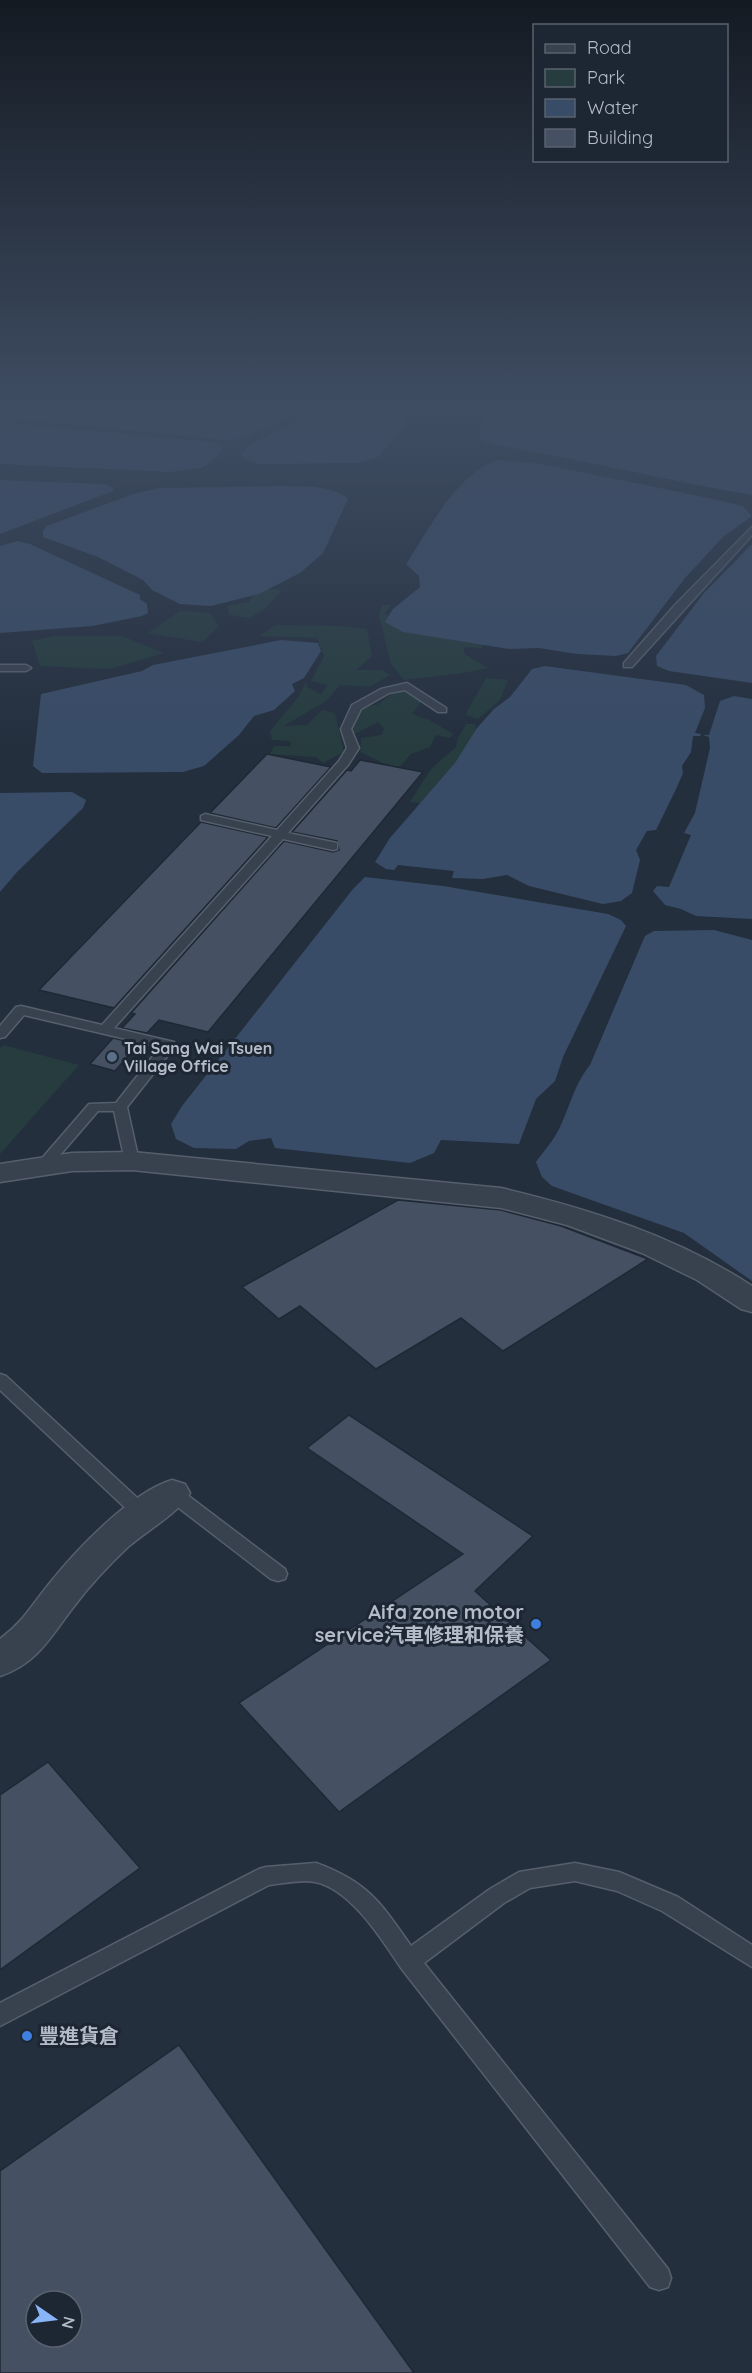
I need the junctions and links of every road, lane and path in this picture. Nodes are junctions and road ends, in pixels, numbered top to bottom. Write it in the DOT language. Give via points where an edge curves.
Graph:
graph roads {
  1 [pos="752,530"];
  2 [pos="628,665"];
  3 [pos="0,668"];
  4 [pos="26,668"];
  5 [pos="442,710"];
  6 [pos="205,818"];
  7 [pos="280,835"];
  8 [pos="333,846"];
  9 [pos="105,1030"];
  10 [pos="0,1034"];
  11 [pos="120,1107"];
  12 [pos="132,1161"];
  13 [pos="43,1166"];
  14 [pos="0,1173"];
  15 [pos="752,1301"];
  16 [pos="0,1380"];
  17 [pos="172,1493"];
  18 [pos="142,1513"];
  19 [pos="278,1574"];
  20 [pos="0,1660"];
  21 [pos="752,1957"];
  22 [pos="409,1961"];
  23 [pos="0,2015"];
  24 [pos="659,2278"];
  1 -- 2 [label="lane"];
  3 -- 4 [label="lane"];
  5 -- 7 [label="lane" via="407,686 385,691 356,707 346,729 353,748"];
  6 -- 7 [label="lane"];
  7 -- 8 [label="lane"];
  7 -- 9 [label="lane"];
  9 -- 10 [label="lane" via="21,1010"];
  9 -- 11 [label="lane" via="169,1045"];
  11 -- 12 [label="lane"];
  11 -- 13 [label="lane" via="94,1107"];
  12 -- 13 [label="street"];
  12 -- 15 [label="street" via="489,1196 552,1209 648,1244 702,1269"];
  13 -- 14 [label="street"];
  16 -- 18 [label="lane"];
  17 -- 18 [label="street"];
  17 -- 19 [label="lane"];
  18 -- 20 [label="street" via="85,1568 24,1642"];
  21 -- 22 [label="lane" via="670,1904 619,1882 574,1872 526,1880 497,1896"];
  22 -- 23 [label="lane" via="376,1914 350,1888 316,1872 266,1876"];
  22 -- 24 [label="lane"];
}
